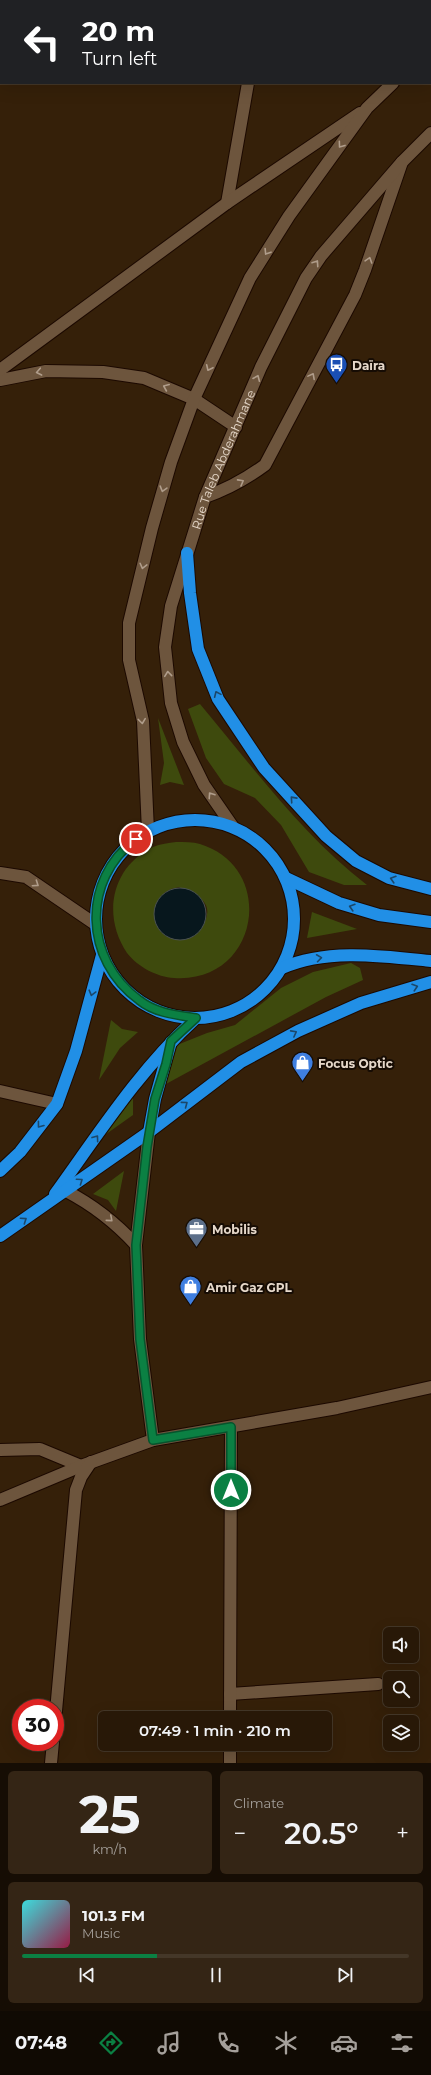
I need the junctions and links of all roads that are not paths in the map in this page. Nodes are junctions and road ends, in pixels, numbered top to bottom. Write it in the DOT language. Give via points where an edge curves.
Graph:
graph roads {
  1 [pos="248,84"];
  2 [pos="392,84"];
  3 [pos="367,108"];
  4 [pos="431,133"];
  5 [pos="402,162"];
  6 [pos="227,203"];
  7 [pos="0,370"];
  8 [pos="0,380"];
  9 [pos="194,399"];
  10 [pos="236,427"];
  11 [pos="205,498"];
  12 [pos="186,553"];
  13 [pos="233,827"];
  14 [pos="148,831"];
  15 [pos="0,873"];
  16 [pos="286,878"];
  17 [pos="431,889"];
  18 [pos="431,922"];
  19 [pos="95,924"];
  20 [pos="102,955"];
  21 [pos="431,961"];
  22 [pos="282,968"];
  23 [pos="431,982"];
  24 [pos="196,1018"];
  25 [pos="171,1041"];
  26 [pos="0,1091"];
  27 [pos="57,1104"];
  28 [pos="149,1132"];
  29 [pos="0,1171"];
  30 [pos="66,1191"];
  31 [pos="48,1203"];
  32 [pos="0,1236"];
  33 [pos="136,1245"];
  34 [pos="431,1387"];
  35 [pos="231,1427"];
  36 [pos="153,1440"];
  37 [pos="0,1450"];
  38 [pos="86,1464"];
  39 [pos="0,1500"];
  40 [pos="378,1684"];
  41 [pos="230,1694"];
  42 [pos="57,1699"];
  43 [pos="230,1711"];
  44 [pos="52,1751"];
  45 [pos="230,1751"];
  46 [pos="51,1763"];
  47 [pos="230,1763"];
  1 -- 6 [label="street"];
  2 -- 3 [label="street"];
  3 -- 6 [label="street"];
  3 -- 9 [label="street, one-way" via="289,216 250,278"];
  4 -- 5 [label="street, Rue Taleb Abderahmane"];
  10 -- 5 [label="street, Rue Taleb Abderahmane, one-way" via="261,367 306,278 321,256"];
  11 -- 5 [label="street, one-way" via="244,480 265,465 355,295"];
  6 -- 7 [label="street"];
  9 -- 8 [label="street, one-way" via="144,378 103,372 46,370"];
  9 -- 10 [label="street"];
  9 -- 14 [label="street, one-way" via="171,462 129,623 129,660 143,721"];
  10 -- 11 [label="street, Rue Taleb Abderahmane"];
  11 -- 12 [label="street, Rue Taleb Abderahmane"];
  13 -- 12 [label="street, Rue Taleb Abderahmane, one-way" via="204,785 183,742 172,703 165,647 171,606"];
  17 -- 12 [label="highway, one-way" via="389,878 356,861 326,836 264,768 218,699 198,648"];
  13 -- 14 [label="highway" via="204,820 175,821"];
  13 -- 16 [label="highway" via="264,848"];
  14 -- 19 [label="highway" via="125,848 108,870 98,896"];
  15 -- 19 [label="street, one-way" via="26,877"];
  18 -- 16 [label="highway, one-way" via="379,915 339,903"];
  16 -- 22 [label="highway" via="293,900 295,923 291,946"];
  19 -- 20 [label="highway"];
  20 -- 24 [label="highway" via="117,981 139,1001 166,1014"];
  20 -- 27 [label="highway, one-way" via="76,1051"];
  22 -- 21 [label="highway, one-way" via="296,962 324,957 382,957"];
  22 -- 24 [label="highway" via="266,988 246,1004 222,1014"];
  28 -- 23 [label="highway, one-way" via="242,1062 298,1030 362,1003"];
  24 -- 25 [label="highway"];
  25 -- 28 [label="highway"];
  31 -- 25 [label="highway, one-way" via="127,1095"];
  26 -- 27 [label="street"];
  27 -- 29 [label="highway, one-way" via="20,1152"];
  30 -- 28 [label="highway, one-way"];
  28 -- 33 [label="street"];
  30 -- 31 [label="highway"];
  30 -- 33 [label="street, one-way" via="104,1214"];
  32 -- 31 [label="highway, one-way"];
  33 -- 36 [label="street" via="140,1339"];
  34 -- 35 [label="street" via="337,1408"];
  35 -- 36 [label="street"];
  35 -- 41 [label="street"];
  36 -- 38 [label="street"];
  37 -- 38 [label="street" via="40,1449"];
  38 -- 39 [label="street"];
  38 -- 42 [label="street" via="76,1490"];
  40 -- 41 [label="street"];
  41 -- 43 [label="street"];
  44 -- 46 [label="street"];
  45 -- 47 [label="street"];
}
